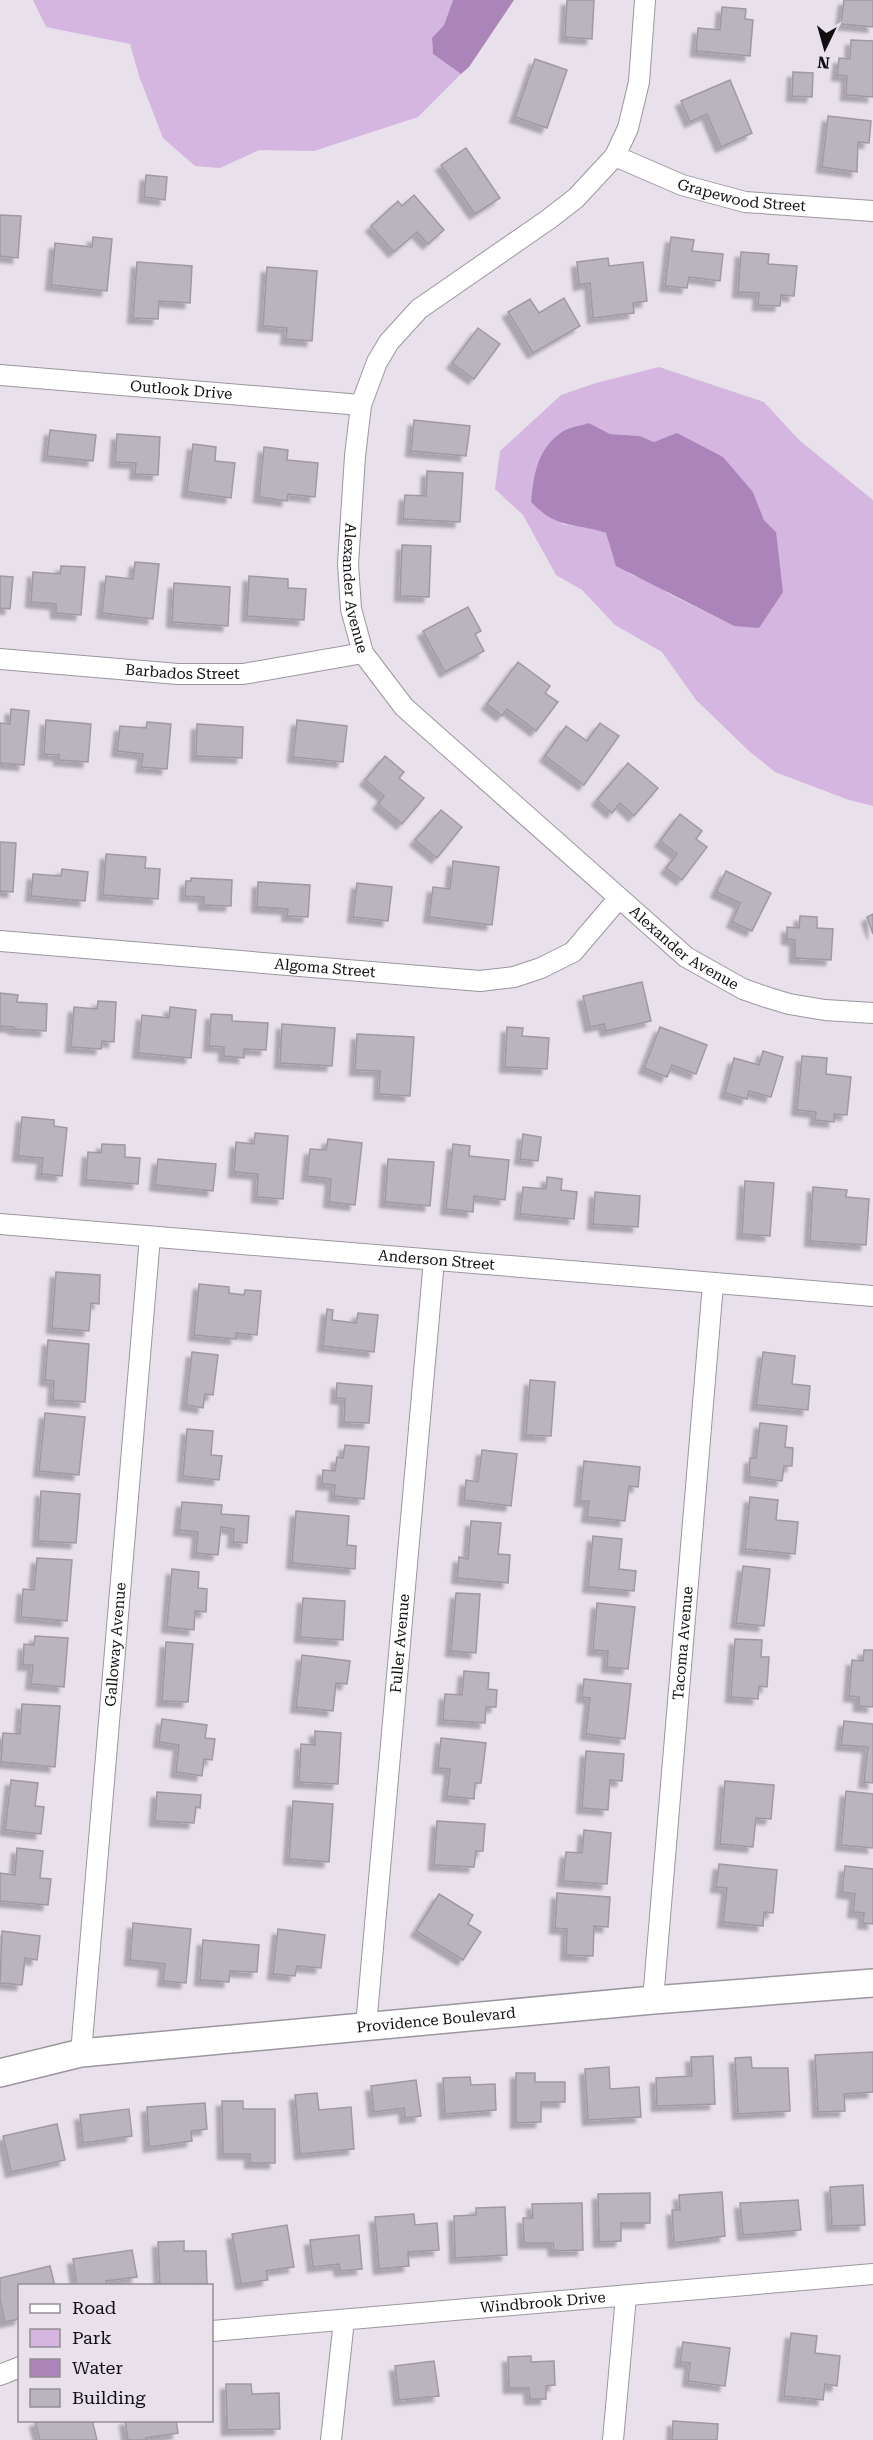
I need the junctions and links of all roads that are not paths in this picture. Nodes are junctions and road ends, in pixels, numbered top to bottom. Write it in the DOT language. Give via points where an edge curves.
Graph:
graph roads {
  1 [pos="645,0"];
  2 [pos="615,156"];
  3 [pos="873,211"];
  4 [pos="0,375"];
  5 [pos="361,405"];
  6 [pos="363,653"];
  7 [pos="0,659"];
  8 [pos="619,898"];
  9 [pos="0,941"];
  10 [pos="873,1013"];
  11 [pos="0,1224"];
  12 [pos="150,1237"];
  13 [pos="434,1260"];
  14 [pos="713,1284"];
  15 [pos="873,1296"];
  16 [pos="873,1983"];
  17 [pos="653,2000"];
  18 [pos="366,2026"];
  19 [pos="81,2053"];
  20 [pos="0,2073"];
  21 [pos="873,2274"];
  22 [pos="626,2296"];
  23 [pos="344,2320"];
  24 [pos="213,2331"];
  25 [pos="18,2368"];
  26 [pos="0,2375"];
  27 [pos="331,2440"];
  28 [pos="613,2440"];
  1 -- 2 [label="street, Alexander Avenue" via="639,82 628,128"];
  2 -- 3 [label="street, Grapewood Street" via="681,185 745,202"];
  2 -- 5 [label="street, Alexander Avenue" via="576,198 549,219 418,309 377,362"];
  4 -- 5 [label="street, Outlook Drive"];
  5 -- 6 [label="street, Alexander Avenue" via="348,564 351,609"];
  6 -- 7 [label="street, Barbados Street" via="243,674 178,674"];
  6 -- 8 [label="street, Alexander Avenue" via="421,724"];
  8 -- 9 [label="street, Algoma Street" via="573,952 514,977 480,981"];
  8 -- 10 [label="street, Alexander Avenue" via="686,957 743,989 789,1004"];
  11 -- 12 [label="street, Anderson Street"];
  12 -- 13 [label="street, Anderson Street"];
  12 -- 19 [label="street, Galloway Avenue"];
  13 -- 14 [label="street, Anderson Street"];
  13 -- 18 [label="street, Fuller Avenue"];
  14 -- 15 [label="street, Anderson Street"];
  14 -- 17 [label="street, Tacoma Avenue"];
  16 -- 17 [label="main road, Providence Boulevard"];
  17 -- 18 [label="main road, Providence Boulevard"];
  18 -- 19 [label="main road, Providence Boulevard"];
  19 -- 20 [label="main road, Providence Boulevard"];
  21 -- 22 [label="street, Windbrook Drive"];
  22 -- 23 [label="street, Windbrook Drive"];
  22 -- 28 [label="street"];
  23 -- 24 [label="street, Windbrook Drive"];
  23 -- 27 [label="street"];
  25 -- 26 [label="street"];
}
